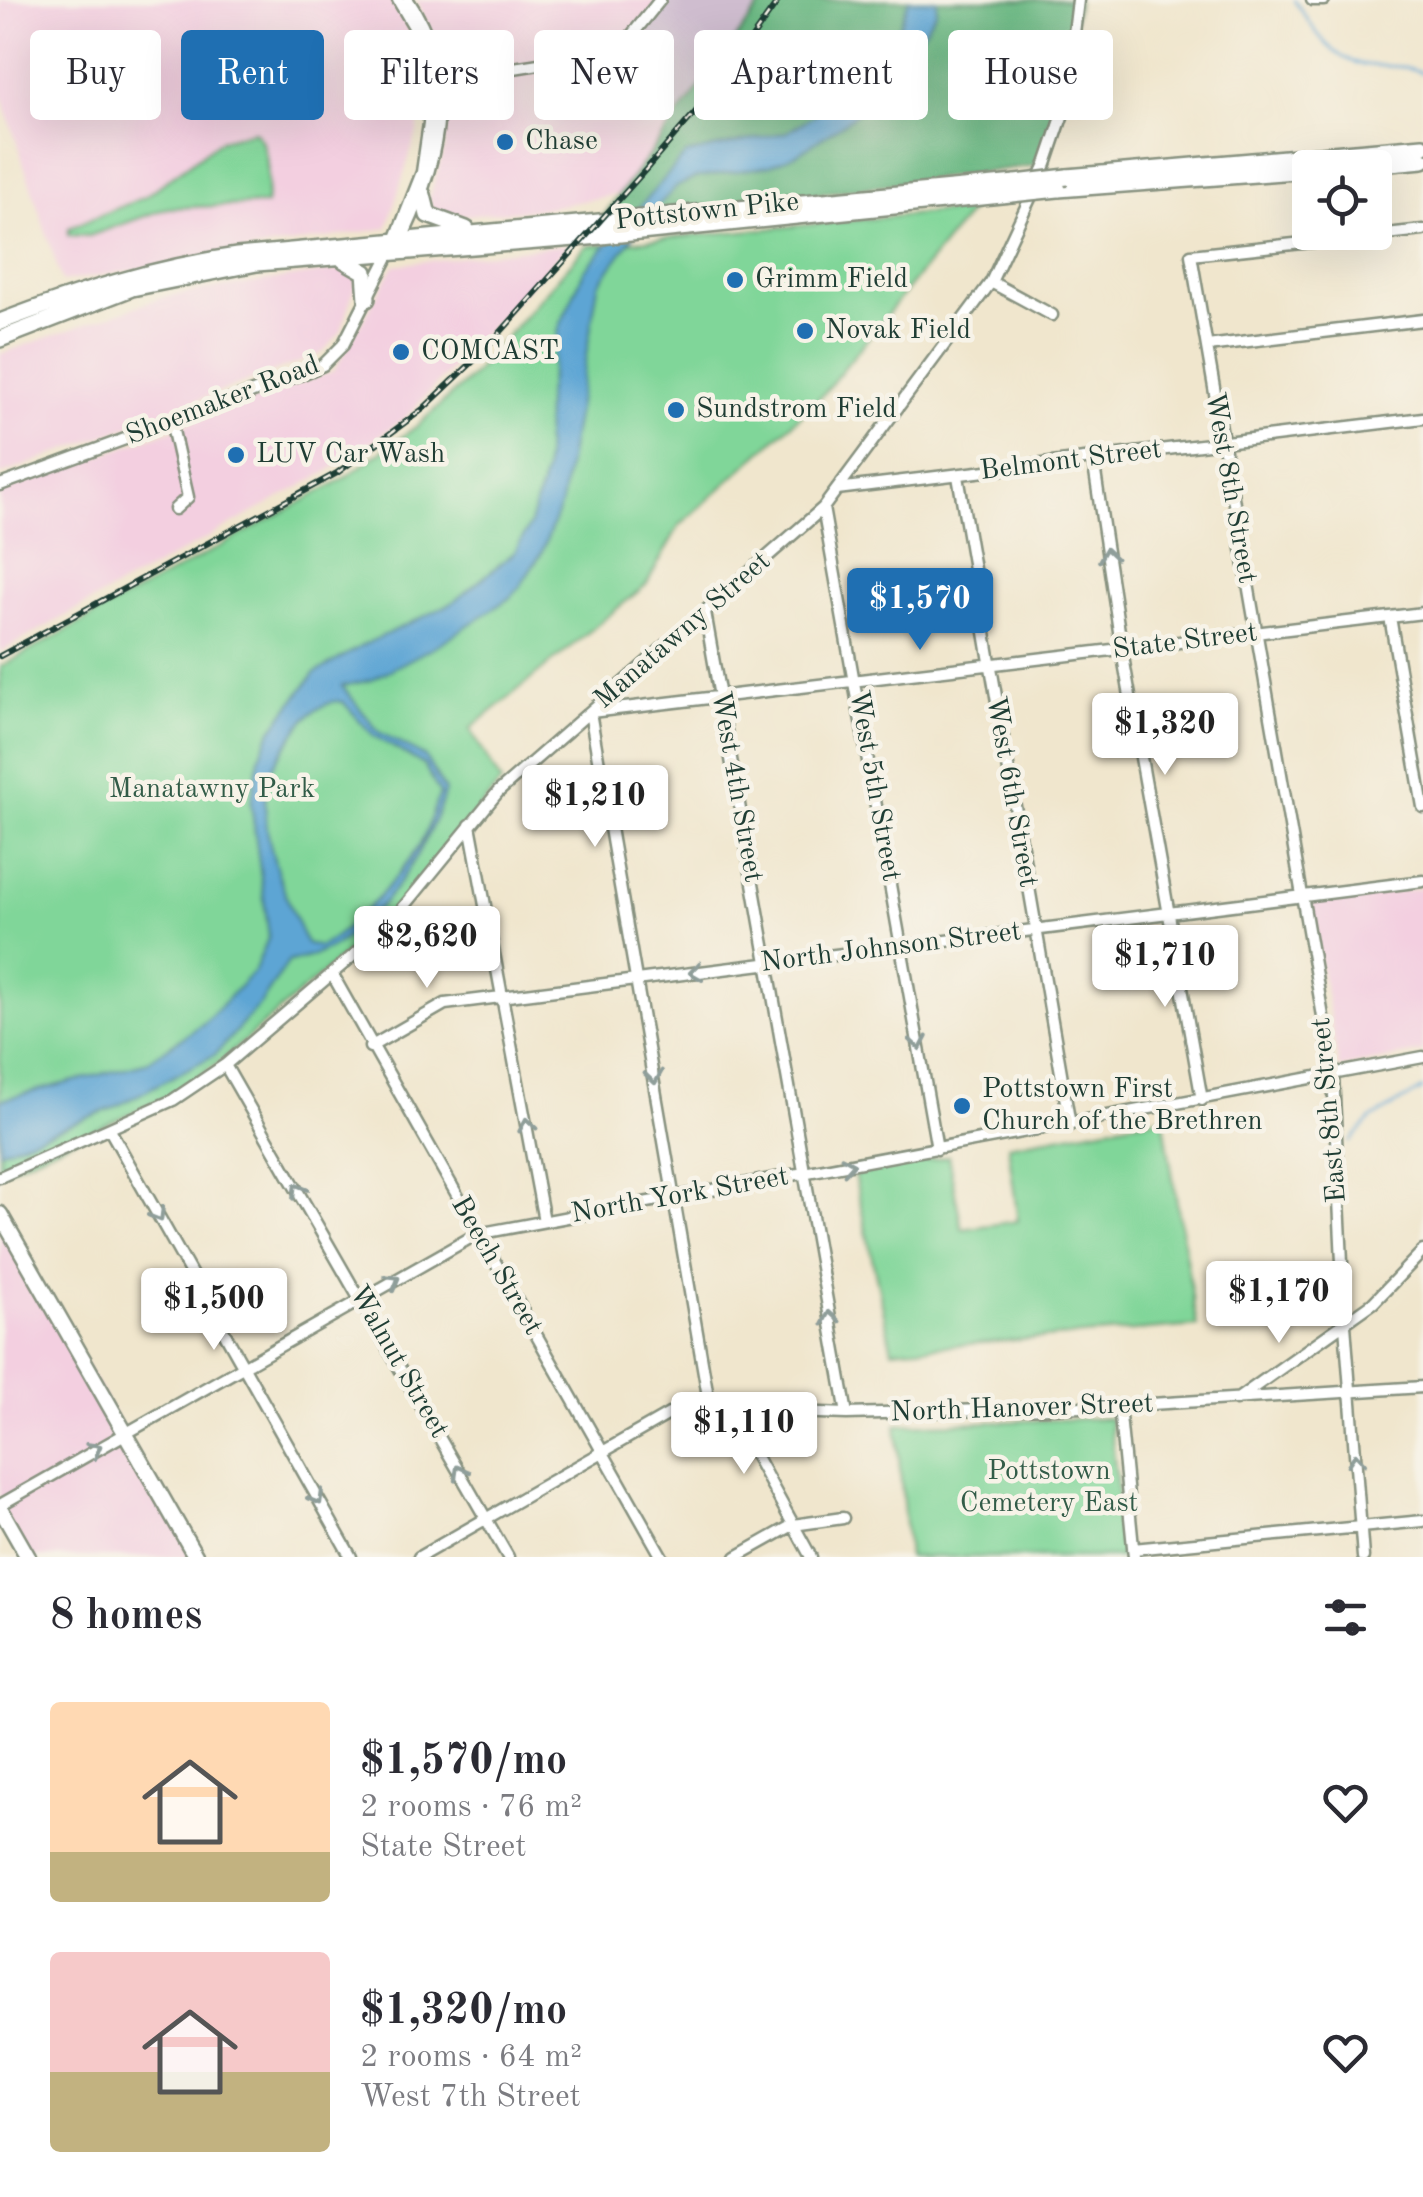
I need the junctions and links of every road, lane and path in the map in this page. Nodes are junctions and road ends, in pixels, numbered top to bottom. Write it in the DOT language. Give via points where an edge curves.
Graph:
graph roads {
  1 [pos="398,0"];
  2 [pos="408,0"];
  3 [pos="660,0"];
  4 [pos="1078,0"];
  5 [pos="1312,0"];
  6 [pos="1324,0"];
  7 [pos="415,30"];
  8 [pos="424,30"];
  9 [pos="514,67"];
  10 [pos="431,120"];
  11 [pos="436,120"];
  12 [pos="1423,146"];
  13 [pos="1423,160"];
  14 [pos="1392,163"];
  15 [pos="1292,171"];
  16 [pos="1062,183"];
  17 [pos="1013,188"];
  18 [pos="422,194"];
  19 [pos="1423,230"];
  20 [pos="480,233"];
  21 [pos="396,244"];
  22 [pos="335,258"];
  23 [pos="991,282"];
  24 [pos="367,298"];
  25 [pos="1052,315"];
  26 [pos="1423,320"];
  27 [pos="0,322"];
  28 [pos="0,339"];
  29 [pos="1207,346"];
  30 [pos="1423,418"];
  31 [pos="171,422"];
  32 [pos="1221,442"];
  33 [pos="1093,458"];
  34 [pos="958,476"];
  35 [pos="0,485"];
  36 [pos="837,489"];
  37 [pos="823,508"];
  38 [pos="175,509"];
  39 [pos="706,612"];
  40 [pos="1423,613"];
  41 [pos="1390,617"];
  42 [pos="1256,633"];
  43 [pos="1122,651"];
  44 [pos="988,666"];
  45 [pos="855,680"];
  46 [pos="720,698"];
  47 [pos="590,712"];
  48 [pos="1423,807"];
  49 [pos="470,825"];
  50 [pos="1423,881"];
  51 [pos="1302,897"];
  52 [pos="1168,913"];
  53 [pos="1036,930"];
  54 [pos="902,947"];
  55 [pos="768,963"];
  56 [pos="332,974"];
  57 [pos="640,980"];
  58 [pos="504,997"];
  59 [pos="370,1047"];
  60 [pos="1423,1057"];
  61 [pos="225,1066"];
  62 [pos="1333,1074"];
  63 [pos="1202,1100"];
  64 [pos="1070,1125"];
  65 [pos="110,1130"];
  66 [pos="937,1149"];
  67 [pos="806,1173"];
  68 [pos="0,1177"];
  69 [pos="673,1198"];
  70 [pos="0,1214"];
  71 [pos="544,1221"];
  72 [pos="477,1234"];
  73 [pos="1423,1252"];
  74 [pos="362,1298"];
  75 [pos="1345,1325"];
  76 [pos="243,1364"];
  77 [pos="1423,1386"];
  78 [pos="1351,1393"];
  79 [pos="1236,1400"];
  80 [pos="1119,1406"];
  81 [pos="710,1408"];
  82 [pos="731,1411"];
  83 [pos="847,1414"];
  84 [pos="125,1432"];
  85 [pos="603,1452"];
  86 [pos="0,1506"];
  87 [pos="843,1518"];
  88 [pos="486,1519"];
  89 [pos="1423,1521"];
  90 [pos="793,1525"];
  91 [pos="1361,1527"];
  92 [pos="1134,1553"];
  93 [pos="28,1557"];
  94 [pos="196,1557"];
  95 [pos="350,1557"];
  96 [pos="419,1557"];
  97 [pos="508,1557"];
  98 [pos="662,1557"];
  99 [pos="736,1557"];
  100 [pos="811,1557"];
  101 [pos="1363,1557"];
  1 -- 7 [label="street, Shoemaker Road"];
  2 -- 8 [label="street, Shoemaker Road"];
  3 -- 9 [label="street" via="634,36 612,50"];
  4 -- 23 [label="street, Manatawny Street" via="1064,108 1046,164"];
  5 -- 6 [label="street"];
  10 -- 21 [label="street, Shoemaker Road" via="422,172"];
  11 -- 18 [label="street, Shoemaker Road" via="436,149"];
  12 -- 16 [label="highway, Pottstown Pike"];
  13 -- 14 [label="highway"];
  15 -- 16 [label="highway, Pottstown Pike"];
  16 -- 17 [label="highway, Pottstown Pike, bridge"];
  17 -- 20 [label="highway, Pottstown Pike"];
  17 -- 21 [label="highway, Pottstown Pike" via="600,236"];
  18 -- 20 [label="highway" via="423,208 436,222"];
  18 -- 21 [label="street, Shoemaker Road"];
  19 -- 29 [label="street, West 8th Street" via="1191,255"];
  20 -- 21 [label="highway, Pottstown Pike"];
  21 -- 22 [label="highway, Pottstown Pike"];
  21 -- 24 [label="street, Shoemaker Road"];
  21 -- 27 [label="highway, Pottstown Pike" via="169,266"];
  22 -- 24 [label="highway" via="365,272"];
  22 -- 28 [label="highway, Pottstown Pike" via="257,264 132,288"];
  23 -- 25 [label="street"];
  23 -- 36 [label="street, Manatawny Street"];
  24 -- 31 [label="street, Shoemaker Road" via="343,345 323,365"];
  26 -- 29 [label="street"];
  29 -- 32 [label="street, West 8th Street"];
  30 -- 32 [label="street, Belmont Street"];
  31 -- 35 [label="street, Shoemaker Road"];
  31 -- 38 [label="street" via="188,497"];
  32 -- 33 [label="street, Belmont Street"];
  32 -- 42 [label="street, West 8th Street"];
  33 -- 34 [label="street, Belmont Street"];
  43 -- 33 [label="street, one-way"];
  34 -- 36 [label="street, Belmont Street"];
  34 -- 44 [label="street, West 6th Street"];
  36 -- 37 [label="street, Manatawny Street"];
  37 -- 39 [label="street, Manatawny Street"];
  37 -- 45 [label="street, West 5th Street"];
  39 -- 46 [label="street, West 4th Street"];
  39 -- 47 [label="street, Manatawny Street"];
  40 -- 41 [label="street, State Street"];
  41 -- 42 [label="street, State Street"];
  41 -- 48 [label="street"];
  42 -- 43 [label="street, State Street"];
  42 -- 51 [label="street, West 8th Street"];
  43 -- 44 [label="street, State Street"];
  43 -- 52 [label="street"];
  44 -- 45 [label="street, State Street"];
  44 -- 53 [label="street, West 6th Street"];
  45 -- 46 [label="street, State Street"];
  45 -- 54 [label="street, West 5th Street"];
  46 -- 47 [label="street, State Street"];
  46 -- 55 [label="street, West 4th Street"];
  47 -- 49 [label="street, Manatawny Street"];
  47 -- 57 [label="street"];
  49 -- 56 [label="street, Manatawny Street" via="404,908"];
  49 -- 58 [label="street"];
  50 -- 51 [label="street, North Johnson Street"];
  51 -- 52 [label="street, North Johnson Street"];
  51 -- 62 [label="street, East 8th Street"];
  52 -- 53 [label="street, North Johnson Street"];
  52 -- 63 [label="street"];
  53 -- 54 [label="street, North Johnson Street"];
  53 -- 64 [label="street, West 6th Street"];
  54 -- 55 [label="street, North Johnson Street"];
  54 -- 66 [label="street, West 5th Street, one-way"];
  55 -- 57 [label="street, North Johnson Street, one-way"];
  55 -- 67 [label="street, West 4th Street"];
  56 -- 59 [label="street, Beech Street"];
  56 -- 61 [label="street, Manatawny Street"];
  57 -- 58 [label="street, North Johnson Street"];
  57 -- 69 [label="street, one-way"];
  58 -- 59 [label="street, North Johnson Street" via="445,1004"];
  71 -- 58 [label="street, one-way"];
  59 -- 72 [label="street, Beech Street"];
  60 -- 62 [label="street, North York Street"];
  61 -- 65 [label="street, Manatawny Street"];
  74 -- 61 [label="street, Walnut Street, one-way"];
  62 -- 63 [label="street, North York Street"];
  62 -- 75 [label="street, East 8th Street"];
  63 -- 64 [label="street, North York Street"];
  64 -- 66 [label="street, North York Street"];
  65 -- 68 [label="street, Manatawny Street"];
  65 -- 76 [label="street, one-way"];
  67 -- 66 [label="street, North York Street, one-way"];
  67 -- 69 [label="street, North York Street"];
  83 -- 67 [label="street, West 4th Street, one-way"];
  69 -- 71 [label="street, North York Street"];
  69 -- 81 [label="street"];
  70 -- 84 [label="main road"];
  71 -- 72 [label="street, North York Street"];
  74 -- 72 [label="street, North York Street, one-way"];
  72 -- 85 [label="street, Beech Street"];
  73 -- 75 [label="street"];
  74 -- 76 [label="street, North York Street"];
  88 -- 74 [label="street, Walnut Street, one-way"];
  75 -- 78 [label="street, East 8th Street"];
  75 -- 79 [label="street"];
  76 -- 84 [label="street, North York Street"];
  76 -- 95 [label="street, one-way"];
  77 -- 78 [label="street, North Hanover Street"];
  78 -- 79 [label="street, North Hanover Street"];
  91 -- 78 [label="street, East 8th Street, one-way"];
  79 -- 80 [label="street, North Hanover Street"];
  80 -- 83 [label="street, North Hanover Street"];
  80 -- 92 [label="street"];
  81 -- 82 [label="street, North Hanover Street"];
  81 -- 85 [label="street, North Hanover Street" via="669,1414"];
  82 -- 83 [label="street, North Hanover Street"];
  82 -- 90 [label="street"];
  86 -- 84 [label="street, North York Street, one-way"];
  84 -- 94 [label="main road"];
  85 -- 88 [label="street, North Hanover Street"];
  85 -- 98 [label="street, Beech Street"];
  86 -- 93 [label="main road"];
  87 -- 90 [label="street"];
  88 -- 96 [label="street, North Hanover Street"];
  88 -- 97 [label="street, Walnut Street"];
  89 -- 91 [label="street"];
  90 -- 99 [label="street"];
  90 -- 100 [label="street"];
  91 -- 92 [label="street"];
  91 -- 101 [label="street, East 8th Street"];
}
